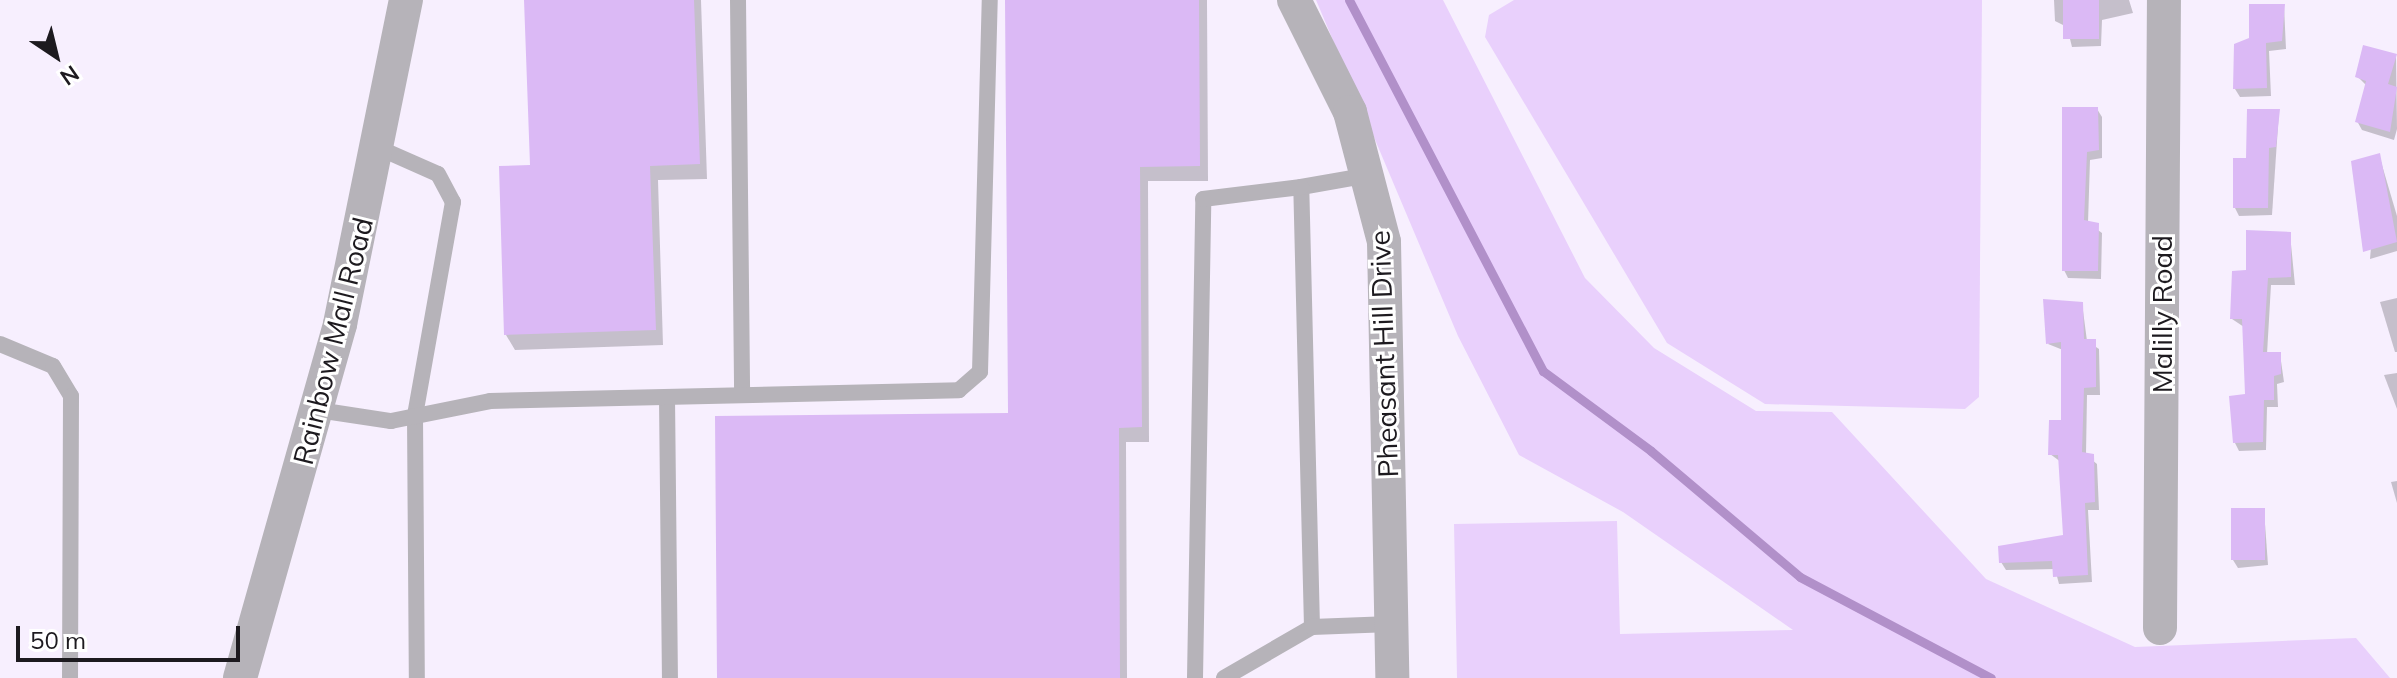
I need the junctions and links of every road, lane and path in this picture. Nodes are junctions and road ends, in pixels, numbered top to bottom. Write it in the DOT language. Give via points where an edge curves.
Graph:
graph roads {
  1 [pos="406,0"];
  2 [pos="738,0"];
  3 [pos="990,0"];
  4 [pos="1294,0"];
  5 [pos="2164,0"];
  6 [pos="379,148"];
  7 [pos="1371,175"];
  8 [pos="1301,187"];
  9 [pos="0,344"];
  10 [pos="742,395"];
  11 [pos="667,397"];
  12 [pos="318,410"];
  13 [pos="415,416"];
  14 [pos="1391,624"];
  15 [pos="1312,627"];
  16 [pos="2160,628"];
  17 [pos="70,678"];
  18 [pos="240,678"];
  19 [pos="417,678"];
  20 [pos="670,678"];
  21 [pos="1195,678"];
  22 [pos="1224,678"];
  23 [pos="1392,678"];
  1 -- 6 [label="street, Rainbow Mall Road"];
  2 -- 10 [label="lane"];
  3 -- 10 [label="lane" via="980,372 959,390"];
  4 -- 7 [label="street, Pheasant Hill Drive" via="1350,112"];
  5 -- 16 [label="street, Malilly Road"];
  6 -- 12 [label="street, Rainbow Mall Road"];
  6 -- 13 [label="lane" via="438,174 453,202"];
  7 -- 8 [label="lane"];
  7 -- 14 [label="street, Pheasant Hill Drive" via="1388,306"];
  8 -- 15 [label="lane"];
  8 -- 21 [label="lane" via="1203,199"];
  9 -- 17 [label="lane" via="53,366 71,396"];
  10 -- 11 [label="lane"];
  11 -- 13 [label="lane" via="490,401"];
  11 -- 20 [label="lane"];
  12 -- 13 [label="lane" via="391,421"];
  12 -- 18 [label="street, Rainbow Mall Road"];
  13 -- 19 [label="lane"];
  14 -- 15 [label="lane"];
  14 -- 23 [label="street, Pheasant Hill Drive"];
  15 -- 22 [label="lane"];
}
